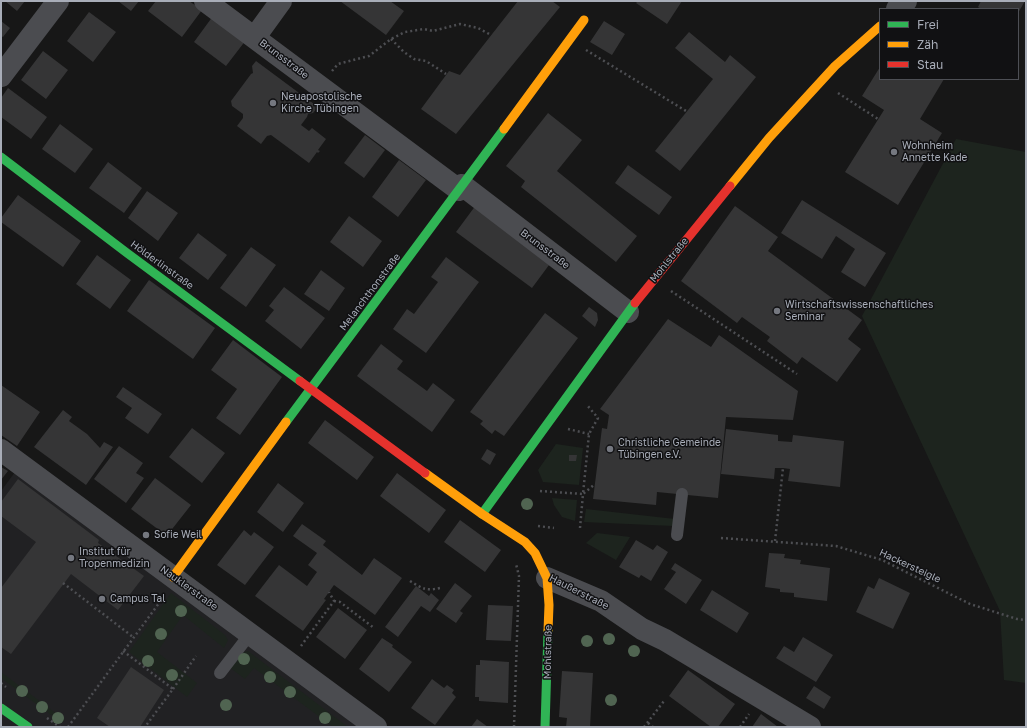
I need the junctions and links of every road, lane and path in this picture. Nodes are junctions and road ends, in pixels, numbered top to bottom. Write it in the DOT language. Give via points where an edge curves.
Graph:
graph roads {
  1 [pos="58,1"];
  2 [pos="205,1"];
  3 [pos="281,1"];
  4 [pos="906,1"];
  5 [pos="898,8"];
  6 [pos="584,20"];
  7 [pos="879,27"];
  8 [pos="491,35"];
  9 [pos="255,38"];
  10 [pos="391,39"];
  11 [pos="569,40"];
  12 [pos="446,74"];
  13 [pos="329,75"];
  14 [pos="1,76"];
  15 [pos="838,93"];
  16 [pos="686,112"];
  17 [pos="878,119"];
  18 [pos="1,157"];
  19 [pos="460,188"];
  20 [pos="654,280"];
  21 [pos="628,312"];
  22 [pos="797,374"];
  23 [pos="574,388"];
  24 [pos="311,389"];
  25 [pos="1,450"];
  26 [pos="783,468"];
  27 [pos="595,484"];
  28 [pos="540,491"];
  29 [pos="583,494"];
  30 [pos="682,494"];
  31 [pos="482,514"];
  32 [pos="580,528"];
  33 [pos="677,534"];
  34 [pos="721,538"];
  35 [pos="775,541"];
  36 [pos="525,542"];
  37 [pos="174,578"];
  38 [pos="547,578"];
  39 [pos="410,581"];
  40 [pos="63,583"];
  41 [pos="440,588"];
  42 [pos="329,592"];
  43 [pos="334,601"];
  44 [pos="1026,620"];
  45 [pos="374,628"];
  46 [pos="250,634"];
  47 [pos="134,637"];
  48 [pos="123,651"];
  49 [pos="196,656"];
  50 [pos="288,662"];
  51 [pos="220,673"];
  52 [pos="173,689"];
  53 [pos="664,701"];
  54 [pos="1,708"];
  55 [pos="750,713"];
  56 [pos="648,723"];
  57 [pos="28,727"];
  58 [pos="68,727"];
  59 [pos="145,727"];
  60 [pos="376,727"];
  61 [pos="514,727"];
  62 [pos="545,727"];
  63 [pos="644,727"];
  64 [pos="653,727"];
  65 [pos="740,727"];
  66 [pos="810,727"];
  1 -- 14 [label="street"];
  2 -- 9 [label="street, Brunsstraße"];
  3 -- 9 [label="street"];
  4 -- 5 [label="street"];
  6 -- 11 [label="street, Melanchthonstraße"];
  7 -- 20 [label="street, Mohlstraße" via="835,66 769,138"];
  8 -- 10 [label="path" via="478,28 460,24 433,31 424,29 405,32"];
  9 -- 19 [label="street, Brunsstraße"];
  10 -- 12 [label="path" via="414,59 426,61"];
  10 -- 13 [label="path" via="369,56 338,64"];
  11 -- 16 [label="path"];
  11 -- 19 [label="street, Melanchthonstraße"];
  15 -- 17 [label="path"];
  18 -- 24 [label="street, Hölderlinstraße" via="127,254"];
  19 -- 21 [label="street, Brunsstraße"];
  19 -- 24 [label="street, Melanchthonstraße"];
  20 -- 21 [label="street, Mohlstraße"];
  20 -- 22 [label="path"];
  21 -- 23 [label="street, Mohlstraße"];
  23 -- 29 [label="path" via="598,418 589,434"];
  23 -- 31 [label="street, Mohlstraße"];
  24 -- 31 [label="street, Haußerstraße"];
  24 -- 37 [label="street, Melanchthonstraße"];
  25 -- 37 [label="street, Nauklerstraße"];
  26 -- 35 [label="path"];
  27 -- 29 [label="path"];
  28 -- 29 [label="path"];
  29 -- 32 [label="path"];
  30 -- 33 [label="lane"];
  31 -- 36 [label="street, Haußerstraße"];
  34 -- 35 [label="path, Hackersteigle"];
  35 -- 44 [label="path, Hackersteigle" via="836,546 882,560 970,604"];
  36 -- 38 [label="street, Haußerstraße" via="535,553"];
  36 -- 61 [label="path" via="514,559 519,576"];
  37 -- 46 [label="street, Nauklerstraße"];
  37 -- 47 [label="path"];
  38 -- 62 [label="street, Mohlstraße" via="549,605"];
  38 -- 66 [label="street, Haußerstraße" via="601,601 642,629 665,640"];
  39 -- 41 [label="path" via="422,589"];
  40 -- 47 [label="path"];
  42 -- 43 [label="path"];
  43 -- 45 [label="path" via="340,602"];
  43 -- 50 [label="path"];
  46 -- 50 [label="street, Nauklerstraße"];
  46 -- 51 [label="lane"];
  47 -- 48 [label="path"];
  48 -- 52 [label="path"];
  48 -- 58 [label="path"];
  49 -- 52 [label="path"];
  50 -- 60 [label="street, Nauklerstraße"];
  52 -- 59 [label="path"];
  53 -- 56 [label="path"];
  54 -- 57 [label="street"];
  55 -- 65 [label="path"];
  56 -- 63 [label="path"];
  56 -- 64 [label="path"];
}
